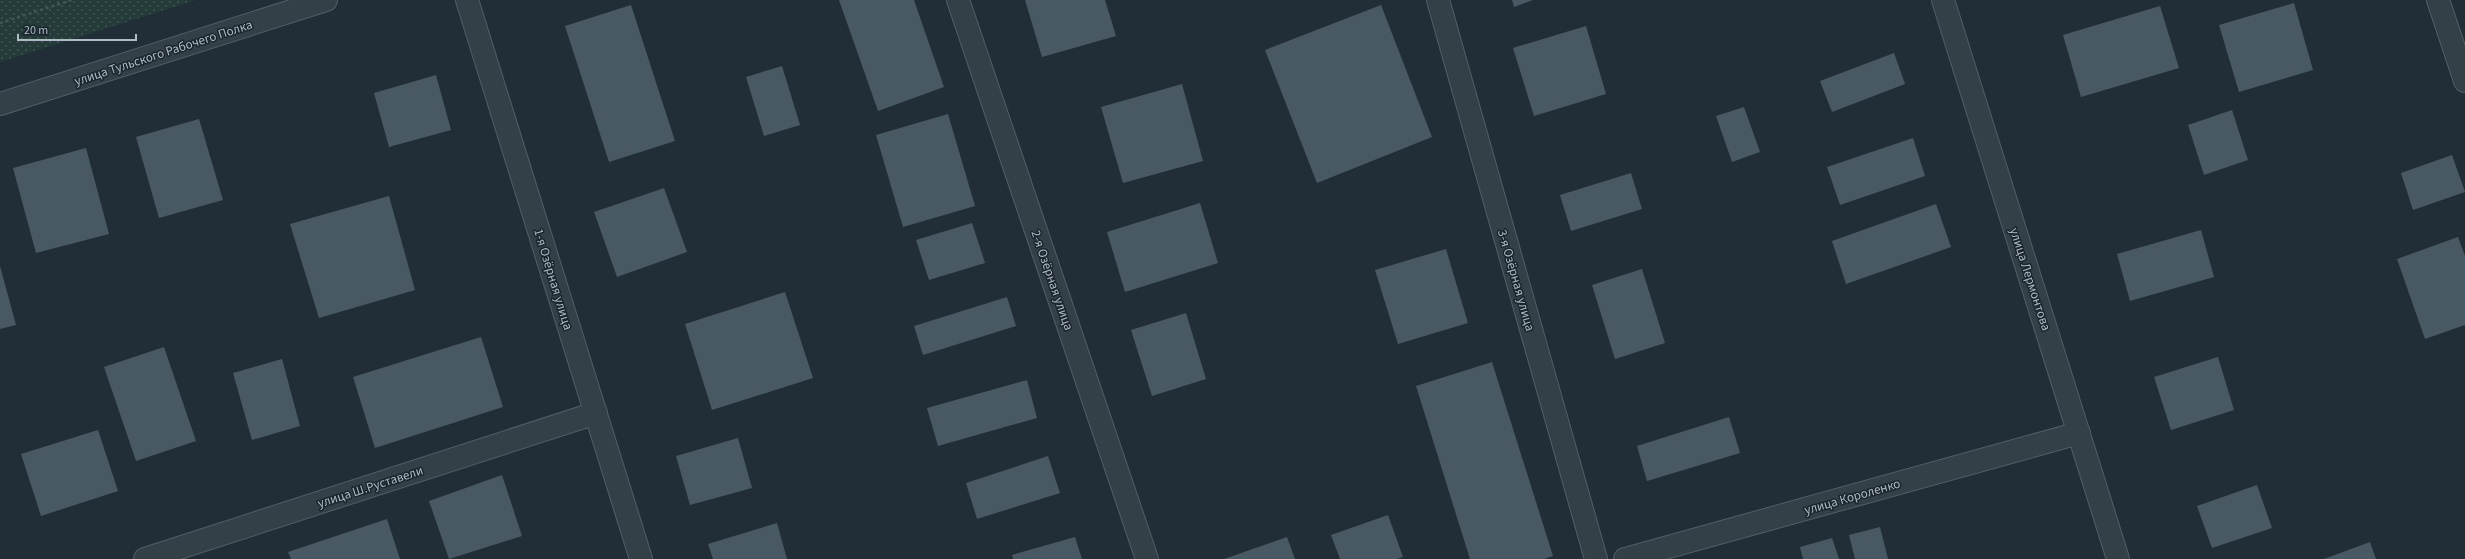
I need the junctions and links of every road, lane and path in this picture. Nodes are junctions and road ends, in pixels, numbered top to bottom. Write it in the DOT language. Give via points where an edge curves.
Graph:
graph roads {
  1 [pos="72,0"];
  2 [pos="326,0"];
  3 [pos="467,0"];
  4 [pos="958,0"];
  5 [pos="1438,0"];
  6 [pos="1943,0"];
  7 [pos="2438,0"];
  8 [pos="0,23"];
  9 [pos="2465,81"];
  10 [pos="0,104"];
  11 [pos="596,413"];
  12 [pos="2079,433"];
  13 [pos="145,559"];
  14 [pos="640,559"];
  15 [pos="1147,559"];
  16 [pos="1596,559"];
  17 [pos="1625,559"];
  18 [pos="2118,559"];
  1 -- 8 [label="path"];
  2 -- 10 [label="street, улица Тульского Рабочего Полка"];
  3 -- 11 [label="street, 1-я Озёрная улица"];
  4 -- 15 [label="street, 2-я Озёрная улица"];
  5 -- 16 [label="street, 3-я Озёрная улица"];
  6 -- 12 [label="street, улица Лермонтова"];
  7 -- 9 [label="street"];
  11 -- 13 [label="street, улица Ш.Руставели"];
  11 -- 14 [label="street, 1-я Озёрная улица"];
  12 -- 17 [label="street, улица Короленко"];
  12 -- 18 [label="street, улица Лермонтова"];
}
